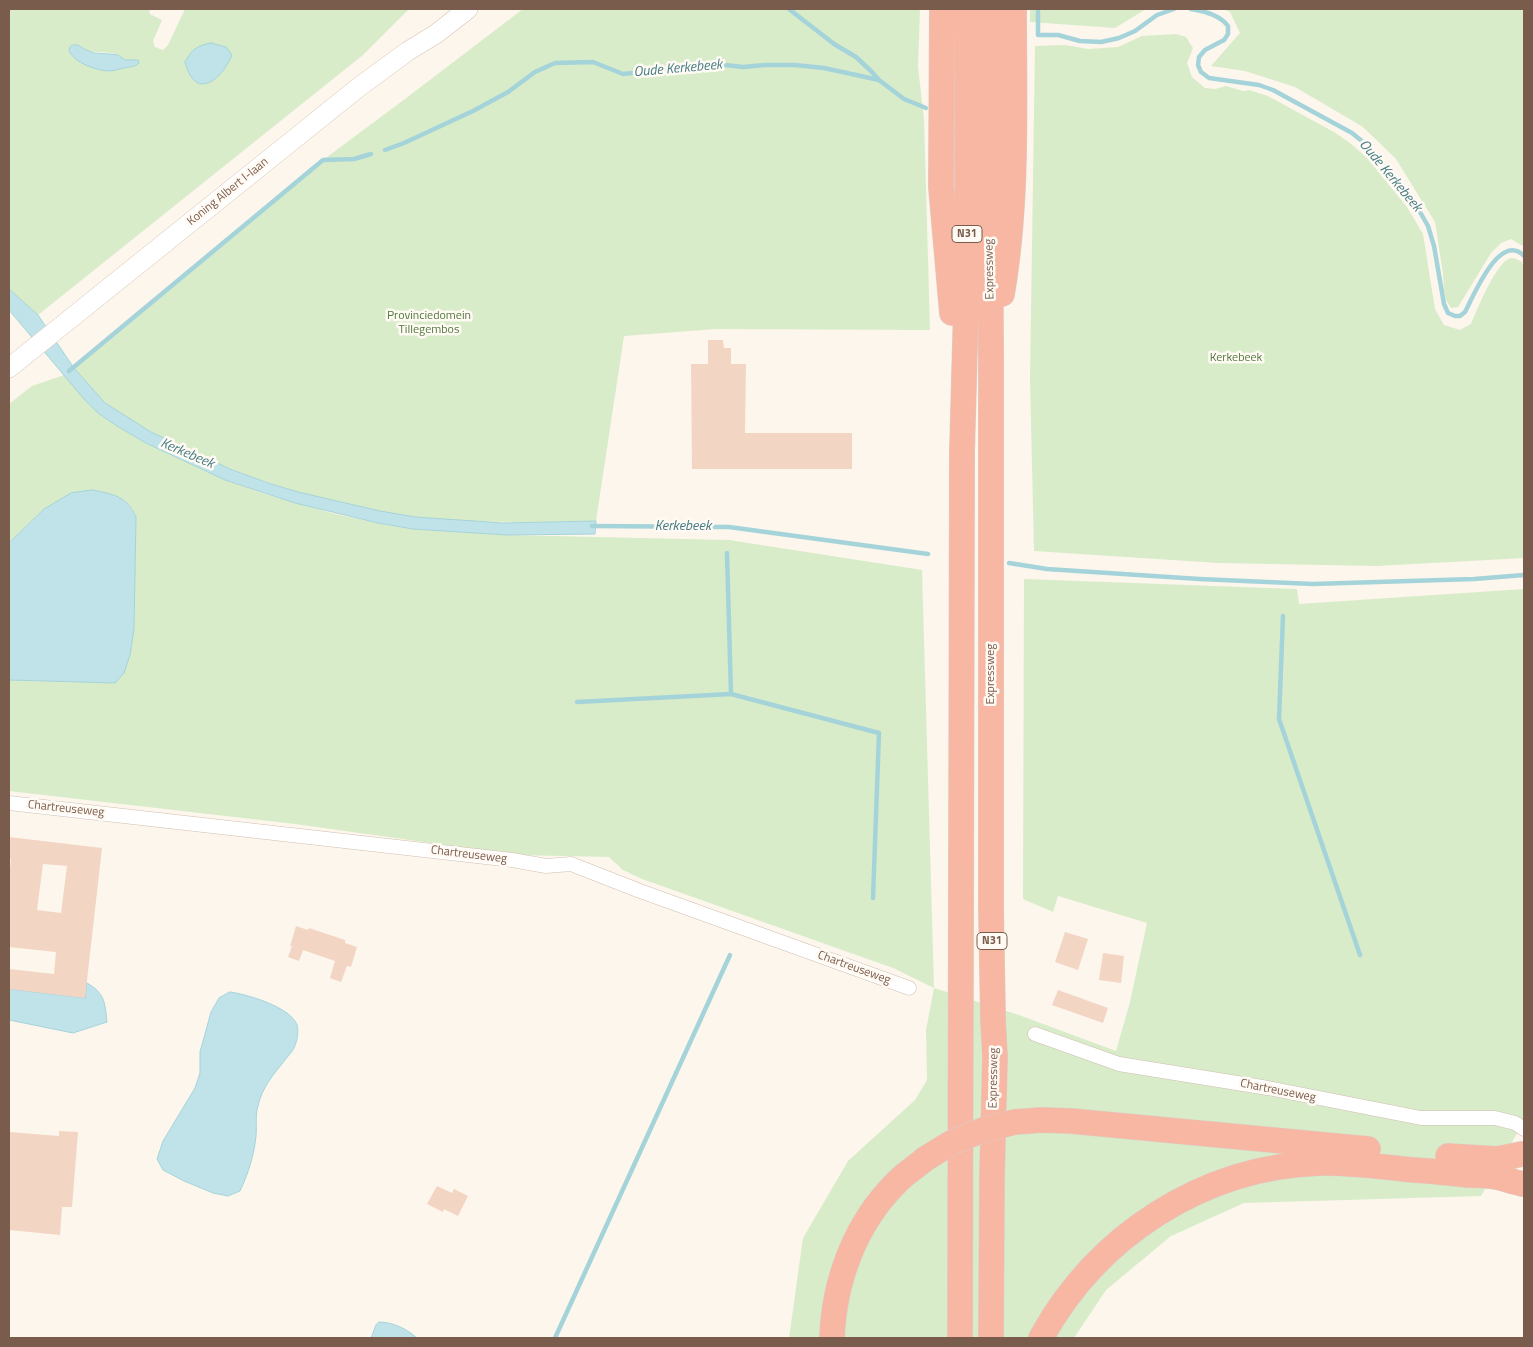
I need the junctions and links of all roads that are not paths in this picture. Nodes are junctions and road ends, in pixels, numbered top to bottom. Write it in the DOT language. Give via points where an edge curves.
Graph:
graph roads {
  1 [pos="450,9"];
  2 [pos="468,9"];
  3 [pos="942,9"];
  4 [pos="967,9"];
  5 [pos="989,9"];
  6 [pos="1014,9"];
  7 [pos="408,51"];
  8 [pos="991,358"];
  9 [pos="9,368"];
  10 [pos="963,391"];
  11 [pos="9,802"];
  12 [pos="909,988"];
  13 [pos="1035,1034"];
  14 [pos="1524,1129"];
  15 [pos="1523,1152"];
  16 [pos="1523,1185"];
  17 [pos="832,1338"];
  18 [pos="960,1338"];
  19 [pos="991,1338"];
  20 [pos="1041,1338"];
  1 -- 7 [label="main road, Koning Albert I-laan"];
  2 -- 7 [label="main road, Koning Albert I-laan"];
  3 -- 10 [label="highway, N31" via="941,187"];
  4 -- 10 [label="highway, Expressweg / N31"];
  5 -- 8 [label="highway, Expressweg / N31"];
  6 -- 8 [label="highway, N31" via="1014,183 1008,257"];
  7 -- 9 [label="main road, Koning Albert I-laan" via="358,87"];
  8 -- 19 [label="highway, Expressweg / N31" via="991,888 995,1057"];
  10 -- 18 [label="highway, Expressweg / N31"];
  11 -- 12 [label="street, Chartreuseweg" via="546,866 571,864"];
  13 -- 14 [label="street, Chartreuseweg" via="1118,1064 1268,1088 1415,1117 1495,1118"];
  15 -- 16 [label="main road" via="1519,1164"];
  15 -- 17 [label="highway, bridge" via="1497,1159 1466,1158 1071,1121 1015,1122 983,1130 950,1143 925,1159 896,1182 872,1210 839,1282 832,1317"];
  16 -- 20 [label="highway" via="1496,1177 1360,1164 1276,1167 1235,1177 1198,1191 1131,1231 1074,1287"];
}
